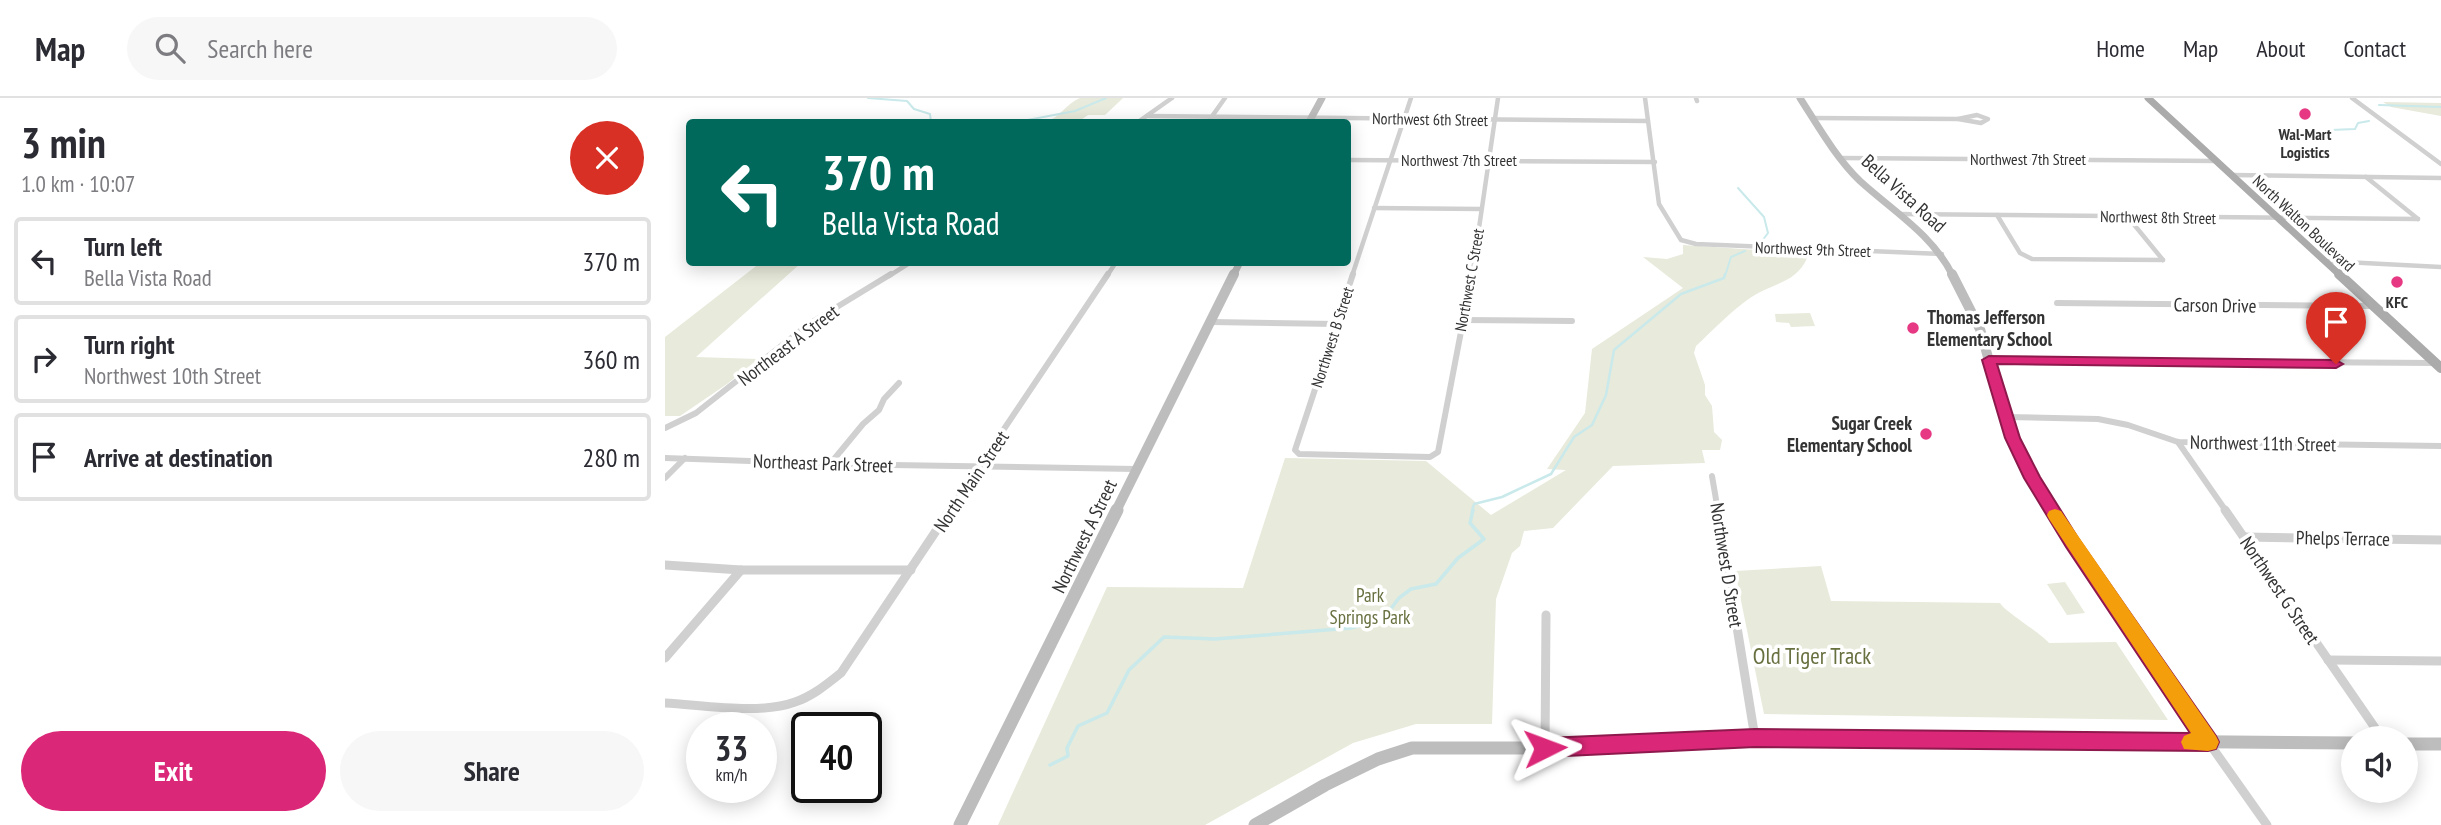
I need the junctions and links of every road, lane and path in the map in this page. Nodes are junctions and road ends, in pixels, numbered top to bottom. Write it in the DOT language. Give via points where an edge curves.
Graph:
graph roads {
  1 [pos="1172,98"];
  2 [pos="1225,98"];
  3 [pos="1322,98"];
  4 [pos="1411,98"];
  5 [pos="1498,98"];
  6 [pos="1645,98"];
  7 [pos="1800,98"];
  8 [pos="2148,98"];
  9 [pos="2352,98"];
  10 [pos="1147,116"];
  11 [pos="1212,117"];
  12 [pos="1812,118"];
  13 [pos="1142,119"];
  14 [pos="1278,119"];
  15 [pos="1312,119"];
  16 [pos="1404,119"];
  17 [pos="1958,119"];
  18 [pos="1351,120"];
  19 [pos="1494,120"];
  20 [pos="1648,121"];
  21 [pos="1840,158"];
  22 [pos="1351,160"];
  23 [pos="1390,160"];
  24 [pos="1488,161"];
  25 [pos="2216,161"];
  26 [pos="1654,162"];
  27 [pos="2441,164"];
  28 [pos="2232,175"];
  29 [pos="2365,177"];
  30 [pos="2441,178"];
  31 [pos="1374,208"];
  32 [pos="1480,209"];
  33 [pos="1899,214"];
  34 [pos="1997,215"];
  35 [pos="2127,216"];
  36 [pos="2277,217"];
  37 [pos="1942,254"];
  38 [pos="2325,261"];
  39 [pos="904,266"];
  40 [pos="1112,266"];
  41 [pos="1238,266"];
  42 [pos="2441,267"];
  43 [pos="2057,303"];
  44 [pos="2374,306"];
  45 [pos="1462,320"];
  46 [pos="1572,321"];
  47 [pos="1211,322"];
  48 [pos="1337,324"];
  49 [pos="1989,360"];
  50 [pos="2439,365"];
  51 [pos="899,383"];
  52 [pos="2005,417"];
  53 [pos="665,428"];
  54 [pos="2178,442"];
  55 [pos="2441,446"];
  56 [pos="1299,454"];
  57 [pos="665,458"];
  58 [pos="685,458"];
  59 [pos="829,464"];
  60 [pos="981,468"];
  61 [pos="1136,469"];
  62 [pos="1712,476"];
  63 [pos="665,478"];
  64 [pos="2244,537"];
  65 [pos="2441,540"];
  66 [pos="665,565"];
  67 [pos="741,570"];
  68 [pos="911,570"];
  69 [pos="1546,615"];
  70 [pos="665,658"];
  71 [pos="2328,660"];
  72 [pos="2441,661"];
  73 [pos="665,703"];
  74 [pos="2374,726"];
  75 [pos="1755,738"];
  76 [pos="2208,742"];
  77 [pos="2341,743"];
  78 [pos="2418,744"];
  79 [pos="2441,744"];
  80 [pos="1545,748"];
  81 [pos="960,825"];
  82 [pos="1255,825"];
  83 [pos="2267,825"];
  1 -- 10 [label="street"];
  2 -- 11 [label="street"];
  3 -- 15 [label="street"];
  4 -- 16 [label="street, Northwest B Street"];
  5 -- 19 [label="street, Northwest C Street"];
  6 -- 20 [label="street"];
  7 -- 12 [label="street, Bella Vista Road"];
  8 -- 25 [label="main road, North Walton Boulevard"];
  9 -- 27 [label="street"];
  10 -- 11 [label="street, Northwest 6th Street"];
  10 -- 13 [label="street"];
  11 -- 14 [label="street, Northwest 6th Street"];
  12 -- 17 [label="street"];
  12 -- 21 [label="street, Bella Vista Road"];
  16 -- 18 [label="street, Northwest 6th Street"];
  16 -- 19 [label="street, Northwest 6th Street"];
  16 -- 23 [label="street, Northwest B Street"];
  17 -- 17 [label="street" via="1981,123 1988,119 1977,115"];
  19 -- 20 [label="street, Northwest 6th Street"];
  19 -- 24 [label="street, Northwest C Street"];
  20 -- 26 [label="street"];
  21 -- 25 [label="street, Northwest 7th Street"];
  21 -- 33 [label="street, Bella Vista Road"];
  22 -- 23 [label="street, Northwest 7th Street"];
  23 -- 24 [label="street, Northwest 7th Street"];
  23 -- 31 [label="street, Northwest B Street"];
  24 -- 26 [label="street, Northwest 7th Street"];
  24 -- 32 [label="street, Northwest C Street"];
  25 -- 28 [label="main road, North Walton Boulevard"];
  26 -- 37 [label="street, Northwest 9th Street" via="1660,204 1684,241"];
  28 -- 29 [label="street"];
  28 -- 36 [label="main road, North Walton Boulevard"];
  29 -- 30 [label="street"];
  29 -- 36 [label="street, Northwest 8th Street" via="2418,219"];
  31 -- 32 [label="street"];
  31 -- 48 [label="street, Northwest B Street"];
  32 -- 45 [label="street, Northwest C Street"];
  33 -- 34 [label="street, Northwest 8th Street"];
  33 -- 37 [label="street, Bella Vista Road"];
  34 -- 35 [label="street, Northwest 8th Street"];
  34 -- 35 [label="street" via="2020,253 2032,259 2163,260"];
  35 -- 36 [label="street, Northwest 8th Street"];
  36 -- 38 [label="main road, North Walton Boulevard"];
  37 -- 49 [label="street, Bella Vista Road" via="1980,329"];
  38 -- 42 [label="street"];
  38 -- 44 [label="main road, North Walton Boulevard"];
  39 -- 53 [label="street, Northeast A Street" via="809,324 696,413"];
  40 -- 60 [label="street, North Main Street"];
  41 -- 47 [label="street, Northwest A Street"];
  43 -- 44 [label="street, Carson Drive"];
  44 -- 50 [label="main road, North Walton Boulevard"];
  45 -- 46 [label="street"];
  45 -- 56 [label="street, Northwest C Street" via="1438,453 1430,457"];
  47 -- 48 [label="street"];
  47 -- 61 [label="street, Northwest A Street"];
  48 -- 56 [label="street, Northwest B Street" via="1295,450"];
  49 -- 50 [label="street"];
  49 -- 52 [label="street, Bella Vista Road"];
  51 -- 59 [label="street"];
  52 -- 54 [label="street, Northwest 11th Street" via="2098,419"];
  52 -- 76 [label="street, Bella Vista Road" via="2032,478"];
  54 -- 55 [label="street, Northwest 11th Street"];
  54 -- 64 [label="street, Northwest G Street"];
  57 -- 58 [label="street, Northeast Park Street"];
  58 -- 59 [label="street, Northeast Park Street"];
  58 -- 63 [label="street"];
  59 -- 60 [label="street, Northeast Park Street"];
  60 -- 61 [label="street, Northeast Park Street"];
  60 -- 68 [label="street, North Main Street"];
  61 -- 81 [label="street, Northwest A Street"];
  62 -- 75 [label="street, Northwest D Street"];
  64 -- 65 [label="street, Phelps Terrace"];
  64 -- 71 [label="street, Northwest G Street"];
  66 -- 67 [label="street"];
  67 -- 68 [label="street"];
  67 -- 70 [label="street"];
  68 -- 73 [label="street, North Main Street" via="841,673 817,691 790,704"];
  69 -- 80 [label="street"];
  71 -- 72 [label="street"];
  71 -- 74 [label="street, Northwest G Street"];
  75 -- 76 [label="street"];
  75 -- 80 [label="street"];
  76 -- 77 [label="street"];
  76 -- 83 [label="street, Bella Vista Road"];
  78 -- 79 [label="street"];
  80 -- 82 [label="street" via="1412,748 1325,785"];
}
